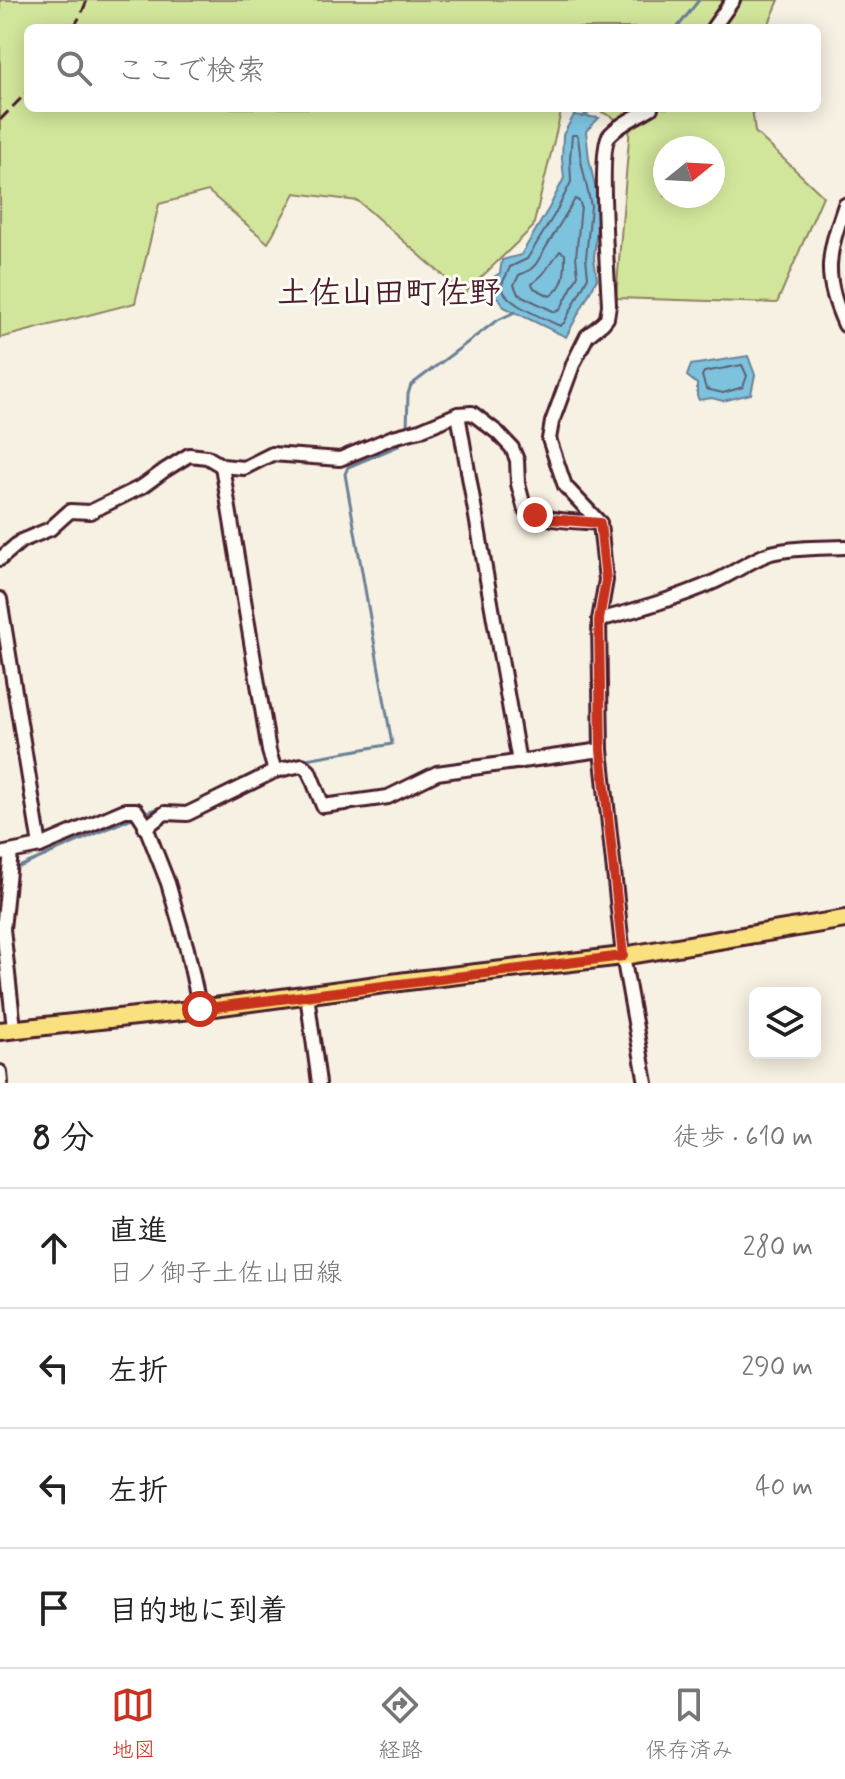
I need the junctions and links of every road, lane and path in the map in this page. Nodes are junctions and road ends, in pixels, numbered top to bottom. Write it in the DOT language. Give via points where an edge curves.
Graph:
graph roads {
  1 [pos="733,0"];
  2 [pos="716,24"];
  3 [pos="645,112"];
  4 [pos="845,205"];
  5 [pos="845,325"];
  6 [pos="458,414"];
  7 [pos="222,466"];
  8 [pos="600,523"];
  9 [pos="845,547"];
  10 [pos="0,559"];
  11 [pos="0,599"];
  12 [pos="599,620"];
  13 [pos="601,750"];
  14 [pos="519,762"];
  15 [pos="275,771"];
  16 [pos="144,825"];
  17 [pos="40,846"];
  18 [pos="6,853"];
  19 [pos="845,919"];
  20 [pos="623,956"];
  21 [pos="6,994"];
  22 [pos="307,995"];
  23 [pos="200,1009"];
  24 [pos="7,1029"];
  25 [pos="0,1072"];
  26 [pos="1,1083"];
  27 [pos="319,1083"];
  28 [pos="646,1083"];
  1 -- 2 [label="street"];
  3 -- 8 [label="street" via="619,128 605,147 607,318 587,336 574,362 549,439 565,486"];
  4 -- 5 [label="street" via="831,245 829,284"];
  6 -- 7 [label="street" via="340,459 272,454 244,468"];
  6 -- 8 [label="street" via="472,413 512,448 525,510 550,519"];
  6 -- 14 [label="street"];
  7 -- 10 [label="street" via="189,455 90,512 70,511"];
  7 -- 15 [label="street"];
  8 -- 12 [label="street" via="606,580"];
  9 -- 12 [label="street" via="770,554 678,597"];
  11 -- 17 [label="street"];
  12 -- 13 [label="street"];
  13 -- 14 [label="street"];
  13 -- 20 [label="street"];
  14 -- 15 [label="street" via="437,773 388,797 323,806 302,765"];
  15 -- 16 [label="street" via="187,814 165,813"];
  16 -- 17 [label="street" via="136,810 125,810"];
  16 -- 23 [label="street" via="168,883"];
  17 -- 18 [label="street"];
  18 -- 21 [label="street"];
  19 -- 20 [label="main road"];
  20 -- 22 [label="main road"];
  20 -- 28 [label="street"];
  21 -- 24 [label="street"];
  22 -- 23 [label="main road"];
  22 -- 27 [label="street"];
  23 -- 24 [label="main road"];
  25 -- 26 [label="street"];
}
